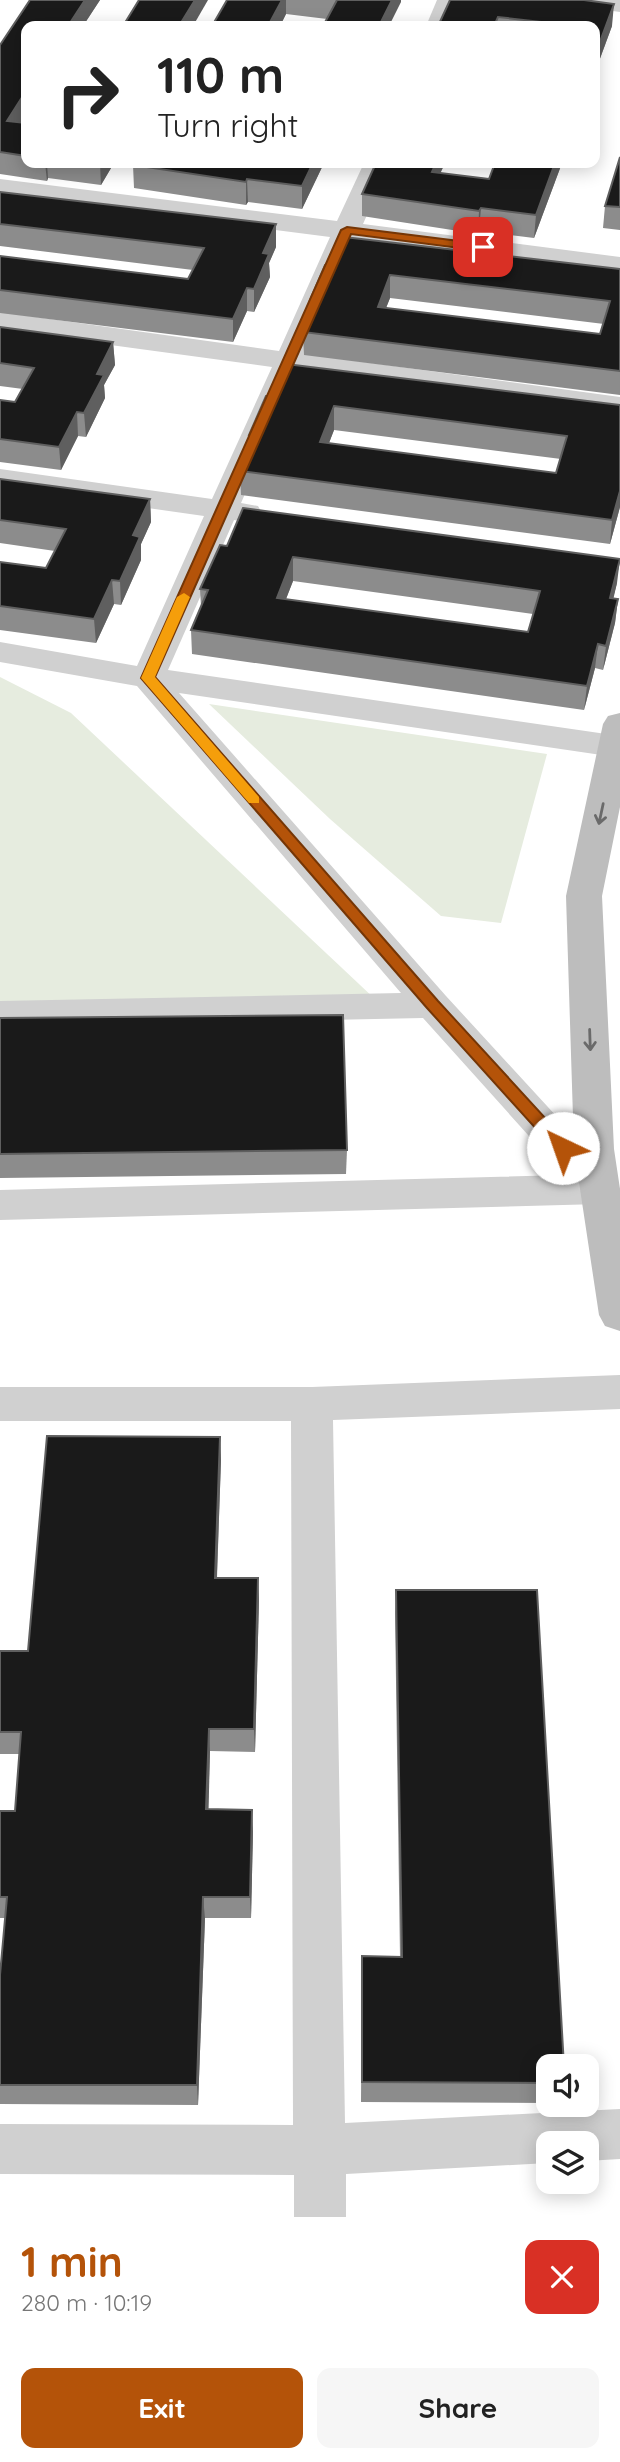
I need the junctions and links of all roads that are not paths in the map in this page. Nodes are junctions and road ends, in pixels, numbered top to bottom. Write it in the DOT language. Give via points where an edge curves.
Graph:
graph roads {
  1 [pos="449,0"];
  2 [pos="579,0"];
  3 [pos="620,5"];
  4 [pos="440,21"];
  5 [pos="375,168"];
  6 [pos="0,187"];
  7 [pos="347,230"];
  8 [pos="620,265"];
  9 [pos="0,321"];
  10 [pos="289,361"];
  11 [pos="620,406"];
  12 [pos="0,478"];
  13 [pos="223,510"];
  14 [pos="278,517"];
  15 [pos="0,652"];
  16 [pos="148,678"];
  17 [pos="618,735"];
  18 [pos="433,1004"];
  19 [pos="0,1014"];
  20 [pos="600,1189"];
  21 [pos="0,1205"];
  22 [pos="620,1315"];
  23 [pos="620,1392"];
  24 [pos="0,1404"];
  25 [pos="312,1404"];
  26 [pos="620,2134"];
  27 [pos="0,2149"];
  28 [pos="319,2150"];
  29 [pos="320,2217"];
  1 -- 4 [label="street"];
  2 -- 3 [label="street"];
  5 -- 7 [label="street"];
  6 -- 7 [label="street"];
  7 -- 8 [label="street"];
  7 -- 10 [label="street"];
  9 -- 10 [label="street"];
  10 -- 11 [label="street"];
  10 -- 13 [label="street"];
  12 -- 13 [label="street"];
  13 -- 14 [label="street"];
  13 -- 16 [label="street"];
  15 -- 16 [label="street"];
  16 -- 17 [label="street"];
  16 -- 18 [label="street"];
  17 -- 20 [label="street, one-way" via="584,896 594,1149"];
  18 -- 19 [label="street"];
  18 -- 20 [label="street"];
  20 -- 21 [label="street"];
  20 -- 22 [label="street"];
  23 -- 25 [label="street"];
  24 -- 25 [label="street"];
  25 -- 28 [label="street"];
  26 -- 28 [label="street"];
  27 -- 28 [label="street"];
  28 -- 29 [label="street"];
}
